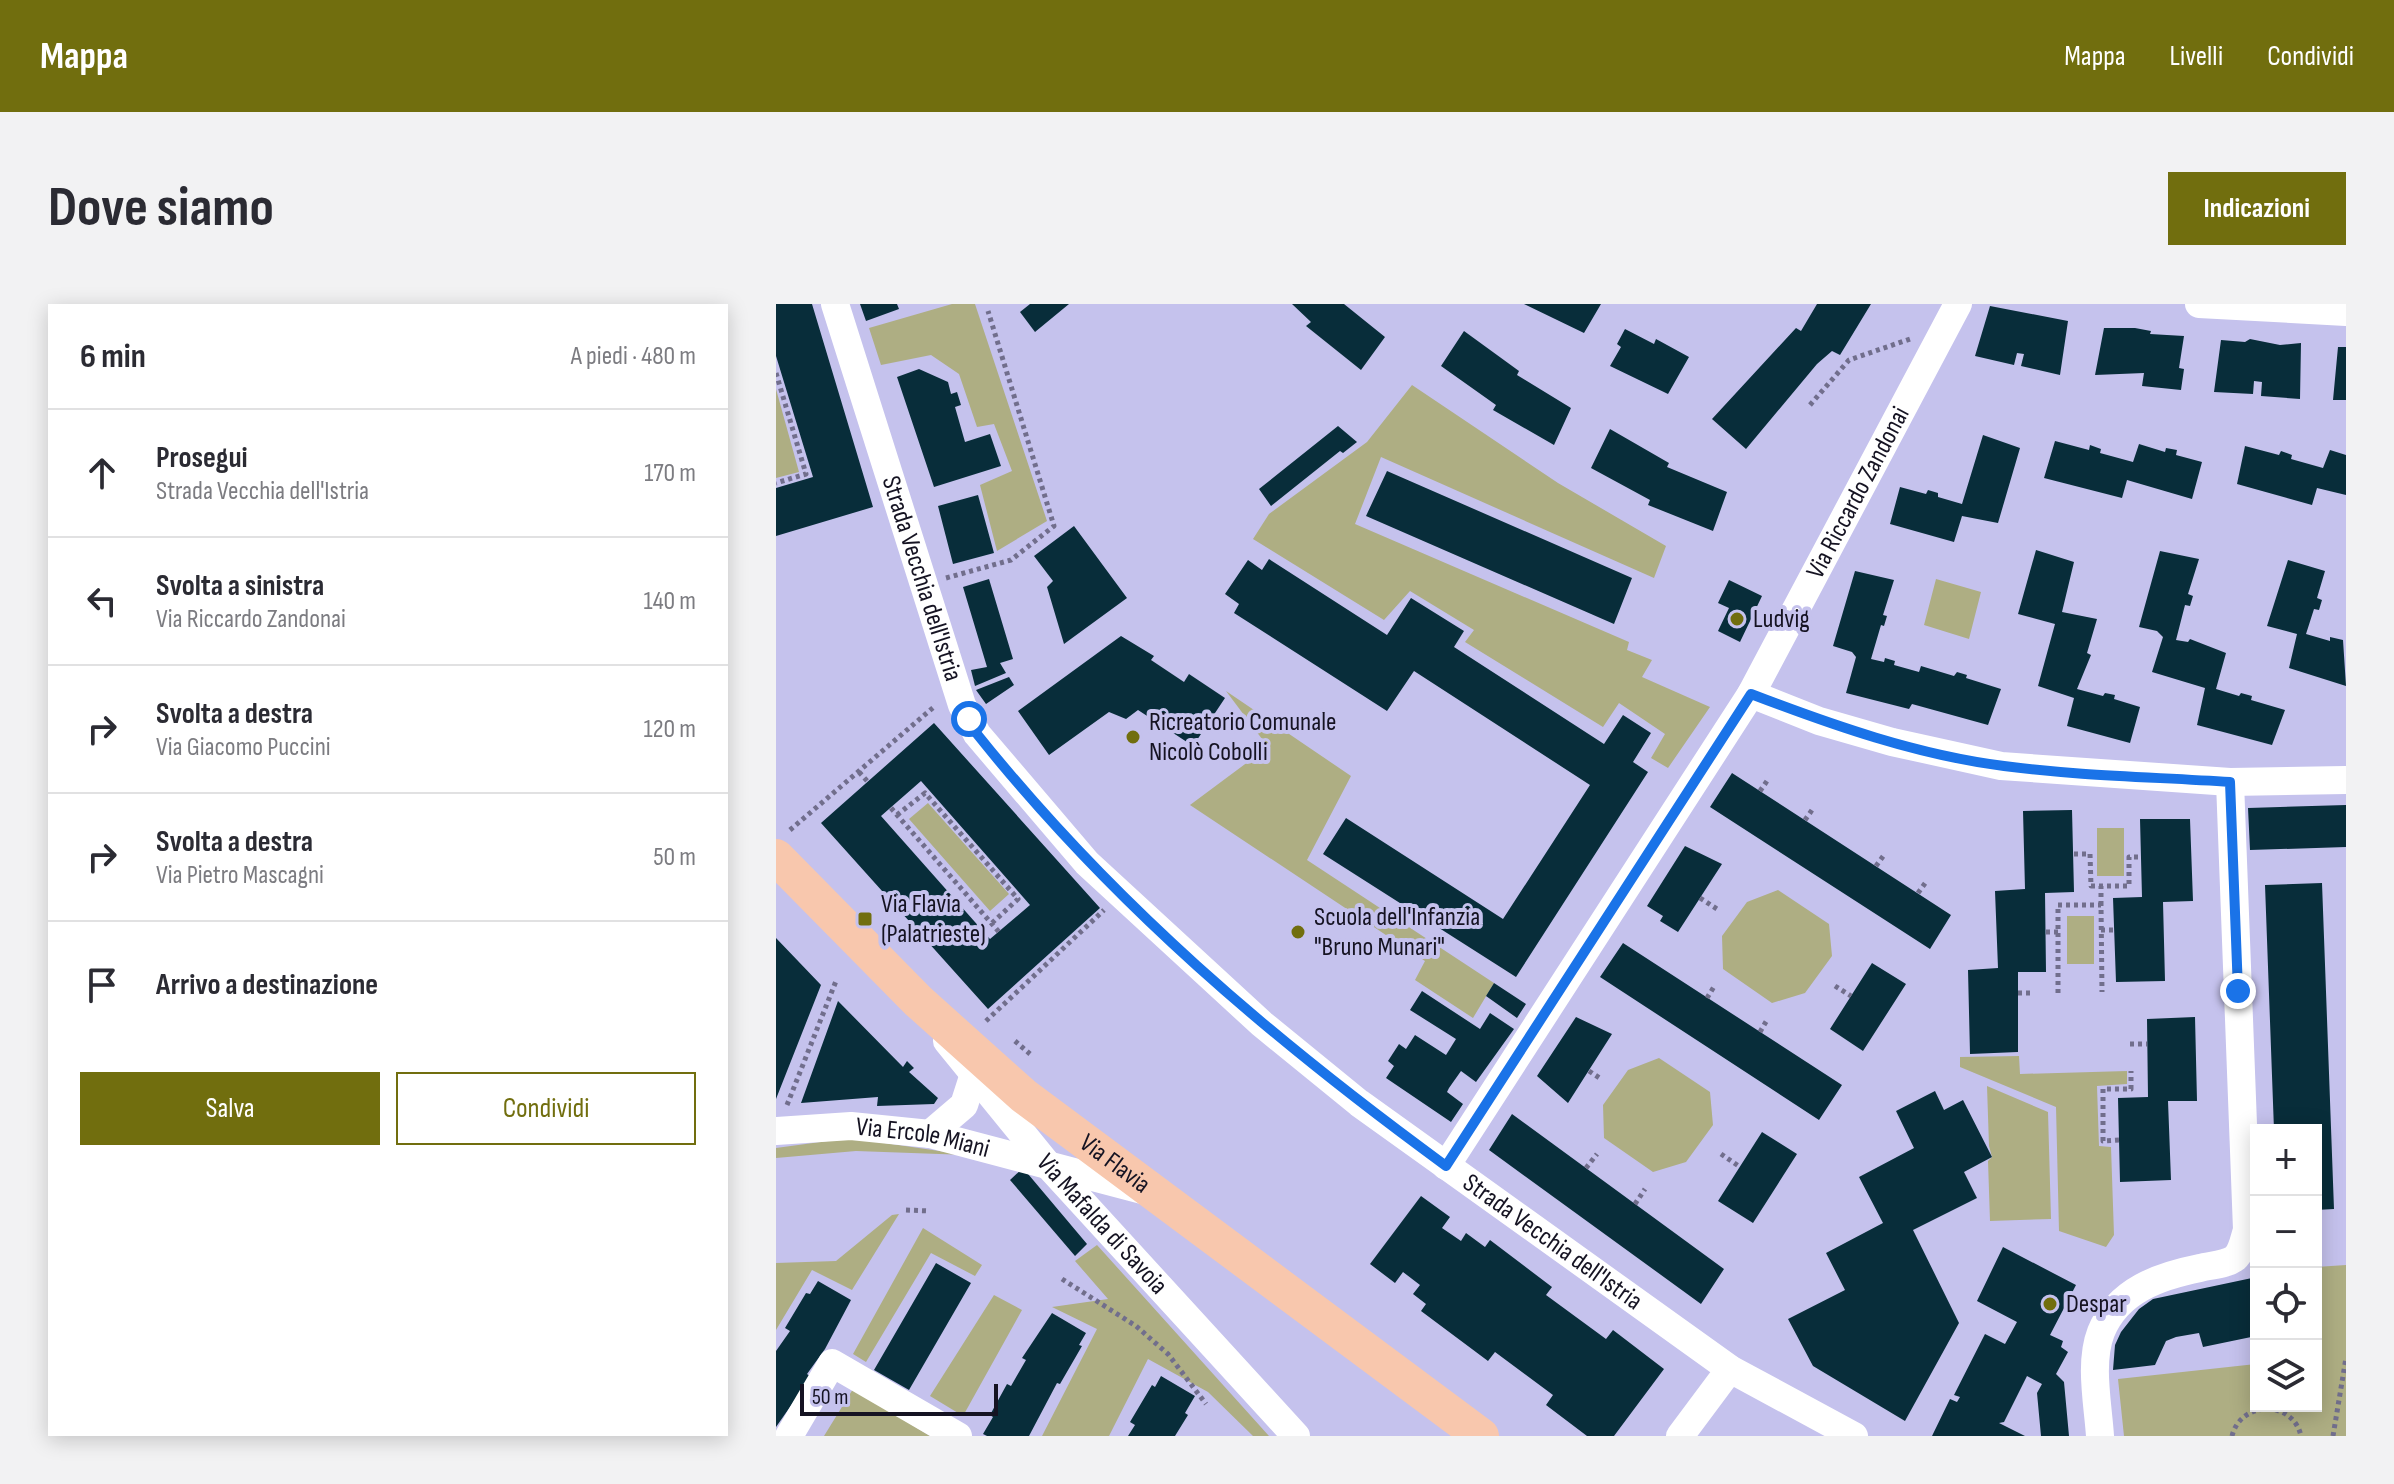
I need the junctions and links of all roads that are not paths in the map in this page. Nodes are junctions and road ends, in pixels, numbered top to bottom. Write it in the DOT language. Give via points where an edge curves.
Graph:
graph roads {
  1 [pos="835,304"];
  2 [pos="1958,304"];
  3 [pos="2199,304"];
  4 [pos="2346,312"];
  5 [pos="1751,694"];
  6 [pos="2346,780"];
  7 [pos="2230,782"];
  8 [pos="783,843"];
  9 [pos="918,1001"];
  10 [pos="973,1077"];
  11 [pos="780,1122"];
  12 [pos="930,1134"];
  13 [pos="1048,1165"];
  14 [pos="1446,1166"];
  15 [pos="1158,1194"];
  16 [pos="1730,1369"];
  17 [pos="789,1436"];
  18 [pos="958,1436"];
  19 [pos="1296,1436"];
  20 [pos="1481,1436"];
  21 [pos="1680,1436"];
  22 [pos="1854,1436"];
  23 [pos="2100,1436"];
  1 -- 14 [label="street, Strada Vecchia dell'Istria" via="923,584 977,734 1062,836 1160,934 1359,1103"];
  2 -- 5 [label="street, Via Riccardo Zandonai"];
  3 -- 4 [label="street"];
  5 -- 7 [label="street" via="1819,721 2001,766"];
  5 -- 14 [label="street, Via Riccardo Zandonai"];
  6 -- 7 [label="street"];
  7 -- 23 [label="street" via="2247,1230 2238,1255 2228,1262 2168,1274 2136,1289 2116,1308 2101,1332 2095,1365"];
  8 -- 9 [label="main road, Via Flavia"];
  9 -- 10 [label="street, Via Mafalda di Savoia"];
  9 -- 15 [label="main road, Via Flavia" via="1024,1096"];
  10 -- 12 [label="street" via="964,1105"];
  10 -- 13 [label="street, Via Mafalda di Savoia"];
  11 -- 12 [label="street, Via Ercole Miani"];
  12 -- 13 [label="street, Via Ercole Miani"];
  13 -- 15 [label="street, Via Ercole Miani"];
  13 -- 19 [label="street, Via Mafalda di Savoia"];
  14 -- 16 [label="street, Strada Vecchia dell'Istria"];
  15 -- 20 [label="main road, Via Flavia"];
  16 -- 21 [label="street"];
  16 -- 22 [label="street, Strada Vecchia dell'Istria"];
  17 -- 18 [label="street" via="832,1363"];
}
